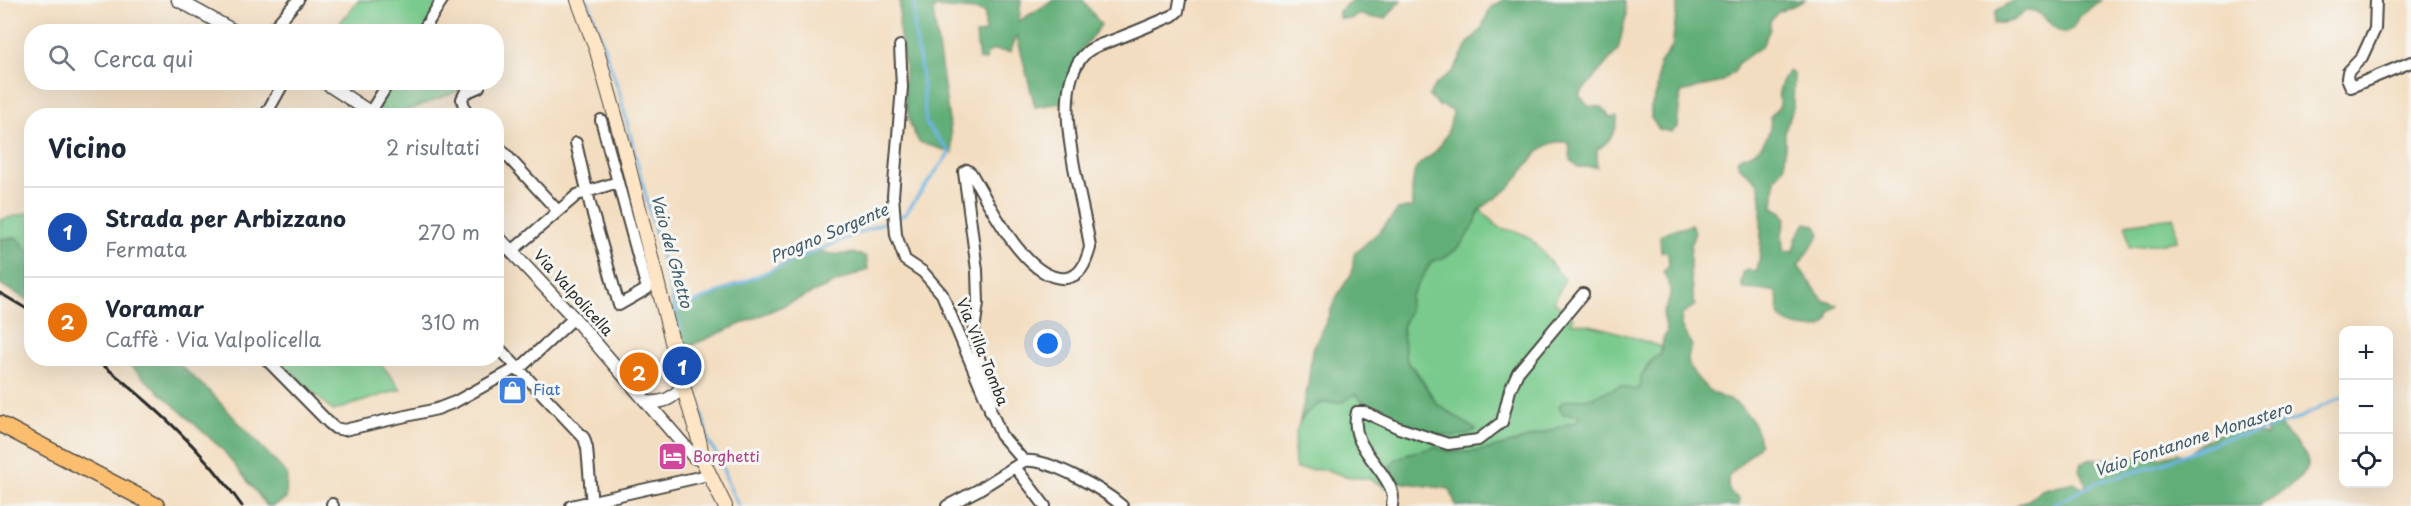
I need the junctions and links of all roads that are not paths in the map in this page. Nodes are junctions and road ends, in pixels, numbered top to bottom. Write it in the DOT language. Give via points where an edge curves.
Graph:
graph roads {
  1 [pos="178,0"];
  2 [pos="298,0"];
  3 [pos="442,0"];
  4 [pos="578,0"];
  5 [pos="1180,0"];
  6 [pos="2376,0"];
  7 [pos="222,24"];
  8 [pos="277,24"];
  9 [pos="427,24"];
  10 [pos="900,46"];
  11 [pos="2411,62"];
  12 [pos="280,90"];
  13 [pos="337,90"];
  14 [pos="385,90"];
  15 [pos="472,90"];
  16 [pos="269,108"];
  17 [pos="366,108"];
  18 [pos="376,108"];
  19 [pos="464,108"];
  20 [pos="601,120"];
  21 [pos="576,143"];
  22 [pos="504,153"];
  23 [pos="618,182"];
  24 [pos="588,191"];
  25 [pos="558,211"];
  26 [pos="504,242"];
  27 [pos="512,251"];
  28 [pos="1583,294"];
  29 [pos="574,318"];
  30 [pos="504,353"];
  31 [pos="273,366"];
  32 [pos="520,368"];
  33 [pos="683,386"];
  34 [pos="647,402"];
  35 [pos="990,411"];
  36 [pos="0,424"];
  37 [pos="703,461"];
  38 [pos="1024,463"];
  39 [pos="708,475"];
  40 [pos="591,503"];
  41 [pos="157,506"];
  42 [pos="572,506"];
  43 [pos="725,506"];
  44 [pos="947,506"];
  45 [pos="1045,506"];
  46 [pos="1122,506"];
  47 [pos="1392,506"];
  1 -- 7 [label="street"];
  2 -- 8 [label="street"];
  3 -- 9 [label="street"];
  4 -- 33 [label="main road" via="622,140"];
  5 -- 35 [label="street" via="1172,16 1092,48 1080,59 1073,75 1068,91 1068,135 1090,248 1086,264 1079,272 1071,278 1059,279 1038,270 1016,247 971,173 964,172 977,270 973,337 991,400"];
  6 -- 11 [label="street" via="2375,28 2362,57 2348,72 2351,87"];
  10 -- 35 [label="street, Via Villa Tomba" via="902,87 893,196 896,235 905,260 923,272 942,294"];
  12 -- 16 [label="street"];
  13 -- 17 [label="street"];
  14 -- 18 [label="street"];
  15 -- 19 [label="street" via="462,99"];
  20 -- 23 [label="street"];
  21 -- 24 [label="street"];
  22 -- 25 [label="street"];
  23 -- 24 [label="street"];
  23 -- 24 [label="street" via="647,289 619,305"];
  24 -- 25 [label="street"];
  25 -- 27 [label="street"];
  26 -- 27 [label="street, Via Valpolicella"];
  27 -- 29 [label="street, Via Valpolicella"];
  28 -- 47 [label="street" via="1518,372 1502,422 1478,440 1448,444 1357,412 1354,422 1358,435 1393,494"];
  29 -- 32 [label="street"];
  29 -- 34 [label="street, Via Valpolicella"];
  30 -- 32 [label="street"];
  31 -- 32 [label="street" via="329,423 344,430 437,409"];
  32 -- 40 [label="street" via="584,438"];
  33 -- 34 [label="street" via="669,400"];
  33 -- 37 [label="main road"];
  34 -- 37 [label="street, Via Valpolicella" via="694,457"];
  35 -- 38 [label="street, Via Villa Tomba" via="1000,435"];
  36 -- 41 [label="main road"];
  37 -- 39 [label="main road"];
  38 -- 44 [label="street"];
  38 -- 45 [label="street, Via Villa Tomba"];
  38 -- 46 [label="street" via="1089,483"];
  39 -- 40 [label="street"];
  39 -- 43 [label="main road"];
  40 -- 42 [label="street"];
}
